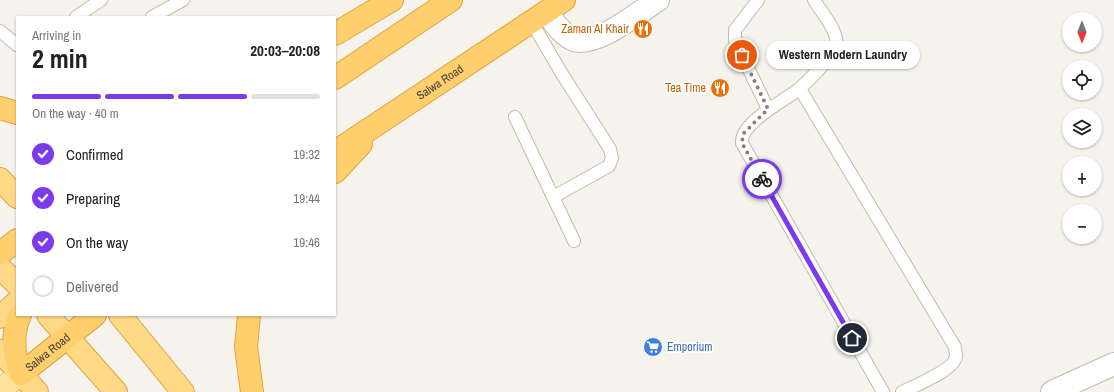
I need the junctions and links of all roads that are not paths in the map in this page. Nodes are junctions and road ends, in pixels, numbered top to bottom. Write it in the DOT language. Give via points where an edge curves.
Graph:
graph roads {
  1 [pos="101,0"];
  2 [pos="183,0"];
  3 [pos="392,0"];
  4 [pos="451,0"];
  5 [pos="564,0"];
  6 [pos="658,0"];
  7 [pos="758,0"];
  8 [pos="814,0"];
  9 [pos="77,16"];
  10 [pos="154,16"];
  11 [pos="538,17"];
  12 [pos="0,31"];
  13 [pos="336,33"];
  14 [pos="16,45"];
  15 [pos="336,77"];
  16 [pos="800,89"];
  17 [pos="0,108"];
  18 [pos="768,109"];
  19 [pos="16,113"];
  20 [pos="515,117"];
  21 [pos="384,119"];
  22 [pos="336,151"];
  23 [pos="336,171"];
  24 [pos="0,179"];
  25 [pos="16,196"];
  26 [pos="553,197"];
  27 [pos="16,241"];
  28 [pos="574,241"];
  29 [pos="0,254"];
  30 [pos="0,268"];
  31 [pos="0,281"];
  32 [pos="16,283"];
  33 [pos="16,288"];
  34 [pos="16,303"];
  35 [pos="20,316"];
  36 [pos="49,316"];
  37 [pos="94,316"];
  38 [pos="121,316"];
  39 [pos="249,316"];
  40 [pos="0,317"];
  41 [pos="67,336"];
  42 [pos="0,351"];
  43 [pos="1114,364"];
  44 [pos="21,374"];
  45 [pos="0,390"];
  46 [pos="37,392"];
  47 [pos="116,392"];
  48 [pos="183,392"];
  49 [pos="252,392"];
  50 [pos="883,392"];
  51 [pos="902,392"];
  52 [pos="1052,392"];
  1 -- 9 [label="lane"];
  2 -- 10 [label="lane"];
  3 -- 13 [label="highway"];
  4 -- 15 [label="highway"];
  5 -- 11 [label="highway, Salwa Road"];
  6 -- 11 [label="street" via="599,37 586,41 575,40"];
  7 -- 18 [label="lane" via="735,30 735,41"];
  8 -- 16 [label="lane" via="838,45"];
  11 -- 21 [label="highway, Salwa Road"];
  11 -- 26 [label="lane" via="562,74 610,149 612,158 609,166"];
  12 -- 14 [label="lane"];
  16 -- 18 [label="lane"];
  16 -- 51 [label="lane" via="955,347 956,357 944,371"];
  17 -- 19 [label="highway"];
  18 -- 50 [label="lane" via="743,134 742,143"];
  20 -- 26 [label="lane"];
  21 -- 22 [label="highway, Salwa Road"];
  21 -- 23 [label="highway"];
  24 -- 25 [label="highway"];
  26 -- 28 [label="lane"];
  27 -- 29 [label="highway"];
  30 -- 32 [label="highway"];
  31 -- 33 [label="highway"];
  34 -- 40 [label="highway"];
  35 -- 44 [label="highway" via="13,345"];
  36 -- 41 [label="highway"];
  37 -- 41 [label="highway, Salwa Road"];
  38 -- 48 [label="highway"];
  39 -- 49 [label="highway" via="246,347"];
  41 -- 44 [label="highway, Salwa Road"];
  41 -- 47 [label="highway"];
  42 -- 44 [label="highway"];
  43 -- 52 [label="street"];
  44 -- 45 [label="main road, Salwa Road"];
  44 -- 46 [label="highway"];
}
